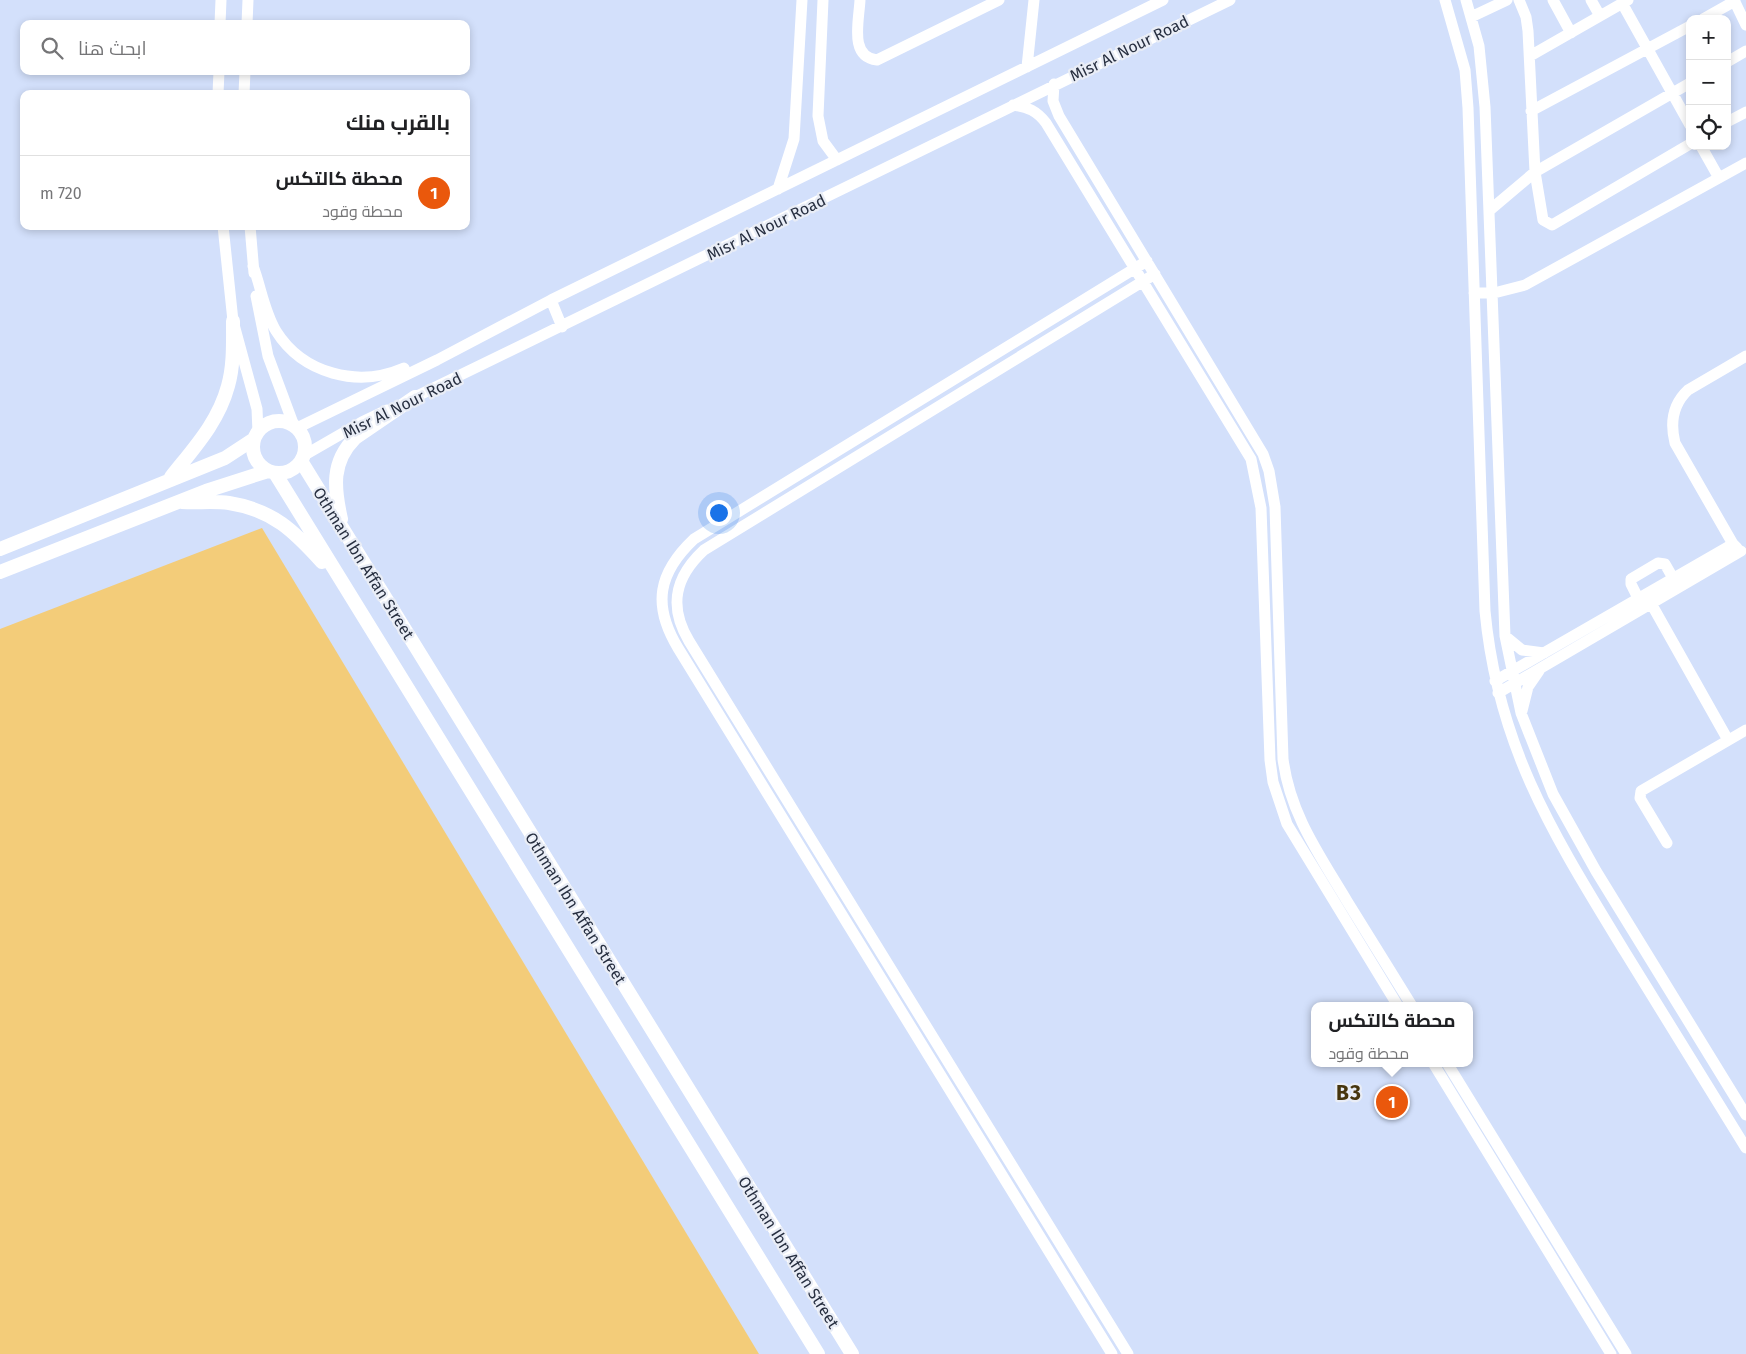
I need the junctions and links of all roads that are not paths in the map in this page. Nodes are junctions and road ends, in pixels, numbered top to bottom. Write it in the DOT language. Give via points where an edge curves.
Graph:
graph roads {
  1 [pos="221,0"];
  2 [pos="248,0"];
  3 [pos="802,0"];
  4 [pos="823,0"];
  5 [pos="860,0"];
  6 [pos="999,0"];
  7 [pos="1034,0"];
  8 [pos="1163,0"];
  9 [pos="1230,0"];
  10 [pos="1445,0"];
  11 [pos="1466,0"];
  12 [pos="1508,0"];
  13 [pos="1519,0"];
  14 [pos="1553,0"];
  15 [pos="1591,0"];
  16 [pos="1734,1"];
  17 [pos="1625,2"];
  18 [pos="1710,15"];
  19 [pos="1600,16"];
  20 [pos="1472,17"];
  21 [pos="220,20"];
  22 [pos="247,20"];
  23 [pos="1746,25"];
  24 [pos="1686,28"];
  25 [pos="1571,33"];
  26 [pos="1648,49"];
  27 [pos="1746,52"];
  28 [pos="1530,56"];
  29 [pos="1731,60"];
  30 [pos="1027,67"];
  31 [pos="219,75"];
  32 [pos="245,75"];
  33 [pos="1054,84"];
  34 [pos="1686,85"];
  35 [pos="218,90"];
  36 [pos="244,90"];
  37 [pos="1672,93"];
  38 [pos="1013,105"];
  39 [pos="1531,112"];
  40 [pos="1746,112"];
  41 [pos="1686,118"];
  42 [pos="1731,120"];
  43 [pos="1686,146"];
  44 [pos="1704,150"];
  45 [pos="837,160"];
  46 [pos="1746,164"];
  47 [pos="1535,172"];
  48 [pos="1719,178"];
  49 [pos="778,189"];
  50 [pos="1490,210"];
  51 [pos="224,230"];
  52 [pos="250,230"];
  53 [pos="1147,261"];
  54 [pos="253,266"];
  55 [pos="1136,269"];
  56 [pos="1155,274"];
  57 [pos="1143,281"];
  58 [pos="1474,293"];
  59 [pos="1494,293"];
  60 [pos="551,300"];
  61 [pos="234,321"];
  62 [pos="562,326"];
  63 [pos="1746,356"];
  64 [pos="437,360"];
  65 [pos="416,397"];
  66 [pos="295,427"];
  67 [pos="256,435"];
  68 [pos="302,459"];
  69 [pos="271,472"];
  70 [pos="170,479"];
  71 [pos="179,502"];
  72 [pos="343,530"];
  73 [pos="0,549"];
  74 [pos="1740,549"];
  75 [pos="0,572"];
  76 [pos="1673,578"];
  77 [pos="343,585"];
  78 [pos="1645,599"];
  79 [pos="1505,636"];
  80 [pos="1544,653"];
  81 [pos="1545,666"];
  82 [pos="1511,672"];
  83 [pos="1495,681"];
  84 [pos="1514,684"];
  85 [pos="1498,693"];
  86 [pos="1521,713"];
  87 [pos="1746,730"];
  88 [pos="1728,740"];
  89 [pos="1667,843"];
  90 [pos="1396,1002"];
  91 [pos="1410,1002"];
  92 [pos="1435,1067"];
  93 [pos="1449,1067"];
  94 [pos="1746,1115"];
  95 [pos="1746,1148"];
  96 [pos="818,1354"];
  97 [pos="852,1354"];
  98 [pos="1112,1354"];
  99 [pos="1128,1354"];
  100 [pos="1610,1354"];
  101 [pos="1626,1354"];
  1 -- 21 [label="street"];
  2 -- 22 [label="street"];
  3 -- 49 [label="street" via="794,139"];
  4 -- 45 [label="street" via="818,116 823,141"];
  5 -- 6 [label="street" via="858,45 868,59 877,60"];
  7 -- 30 [label="street"];
  8 -- 30 [label="street, Misr Al Nour Road"];
  9 -- 33 [label="street, Misr Al Nour Road"];
  10 -- 58 [label="street" via="1465,70"];
  11 -- 20 [label="street"];
  12 -- 20 [label="street"];
  13 -- 28 [label="street" via="1526,17"];
  14 -- 25 [label="street"];
  15 -- 19 [label="street"];
  16 -- 18 [label="street"];
  16 -- 23 [label="street"];
  17 -- 19 [label="street"];
  17 -- 26 [label="street"];
  19 -- 25 [label="street"];
  20 -- 50 [label="street" via="1479,46 1485,107"];
  24 -- 26 [label="street"];
  25 -- 28 [label="street"];
  26 -- 37 [label="street"];
  26 -- 39 [label="street"];
  27 -- 29 [label="street"];
  28 -- 39 [label="street"];
  30 -- 45 [label="street, Misr Al Nour Road"];
  31 -- 35 [label="street"];
  32 -- 36 [label="street"];
  33 -- 38 [label="street, Misr Al Nour Road"];
  33 -- 53 [label="street" via="1056,109"];
  34 -- 37 [label="street"];
  37 -- 41 [label="street"];
  37 -- 47 [label="street"];
  38 -- 55 [label="street" via="1035,111 1046,123"];
  38 -- 62 [label="street, Misr Al Nour Road"];
  39 -- 47 [label="street"];
  40 -- 42 [label="street"];
  43 -- 47 [label="street" via="1552,224 1543,220"];
  44 -- 48 [label="street"];
  45 -- 49 [label="street, Misr Al Nour Road"];
  46 -- 48 [label="street"];
  47 -- 50 [label="street"];
  48 -- 59 [label="street" via="1525,285"];
  49 -- 60 [label="street, Misr Al Nour Road"];
  50 -- 59 [label="street"];
  51 -- 61 [label="street"];
  52 -- 54 [label="street"];
  53 -- 55 [label="street"];
  53 -- 56 [label="street"];
  54 -- 64 [label="street" via="276,330 290,348 326,372 370,378"];
  54 -- 66 [label="street" via="268,356"];
  55 -- 57 [label="street"];
  55 -- 98 [label="street" via="694,540 668,570 662,595 664,621 678,648"];
  56 -- 57 [label="street"];
  56 -- 91 [label="street" via="1255,438 1269,472 1275,507 1283,759 1290,798 1323,861"];
  57 -- 90 [label="street" via="1244,444 1256,475 1261,508 1270,760 1279,803 1287,824"];
  57 -- 99 [label="street" via="704,550 682,576 677,592 680,626"];
  58 -- 59 [label="street"];
  58 -- 83 [label="street" via="1485,611"];
  59 -- 79 [label="street"];
  60 -- 62 [label="street"];
  60 -- 64 [label="street, Misr Al Nour Road"];
  61 -- 67 [label="street" via="257,409"];
  61 -- 70 [label="main road" via="232,362 220,407 202,440"];
  62 -- 65 [label="street, Misr Al Nour Road"];
  63 -- 74 [label="street" via="1681,396 1672,414 1671,429 1675,443"];
  64 -- 66 [label="street, Misr Al Nour Road"];
  65 -- 68 [label="street, Misr Al Nour Road" via="362,422"];
  65 -- 72 [label="main road" via="355,438 341,456 335,489"];
  66 -- 67 [label="main road" via="279,421 264,426"];
  66 -- 68 [label="main road" via="304,438"];
  67 -- 69 [label="main road" via="253,446 257,460"];
  67 -- 70 [label="main road" via="225,458"];
  68 -- 69 [label="main road" via="290,471"];
  68 -- 72 [label="main road, Othman Ibn Affan Street"];
  69 -- 71 [label="main road"];
  69 -- 77 [label="main road, Othman Ibn Affan Street"];
  70 -- 73 [label="main road"];
  71 -- 75 [label="main road"];
  71 -- 77 [label="main road" via="227,503 274,517 294,532"];
  72 -- 97 [label="main road, Othman Ibn Affan Street"];
  74 -- 76 [label="street"];
  74 -- 78 [label="street"];
  76 -- 78 [label="street"];
  76 -- 78 [label="street" via="1665,564 1658,562 1631,579 1631,584"];
  77 -- 96 [label="main road, Othman Ibn Affan Street"];
  78 -- 80 [label="street"];
  78 -- 81 [label="street"];
  78 -- 88 [label="street"];
  79 -- 80 [label="street" via="1522,650"];
  79 -- 82 [label="street"];
  80 -- 82 [label="street"];
  81 -- 84 [label="street"];
  81 -- 86 [label="street" via="1528,687"];
  82 -- 83 [label="street"];
  82 -- 84 [label="street"];
  83 -- 85 [label="street"];
  84 -- 85 [label="street"];
  84 -- 86 [label="street"];
  85 -- 95 [label="street" via="1522,766 1560,845"];
  86 -- 94 [label="street" via="1541,767 1576,836"];
  87 -- 88 [label="street"];
  88 -- 89 [label="street" via="1641,791 1640,798"];
  92 -- 100 [label="street"];
  93 -- 101 [label="street"];
}
